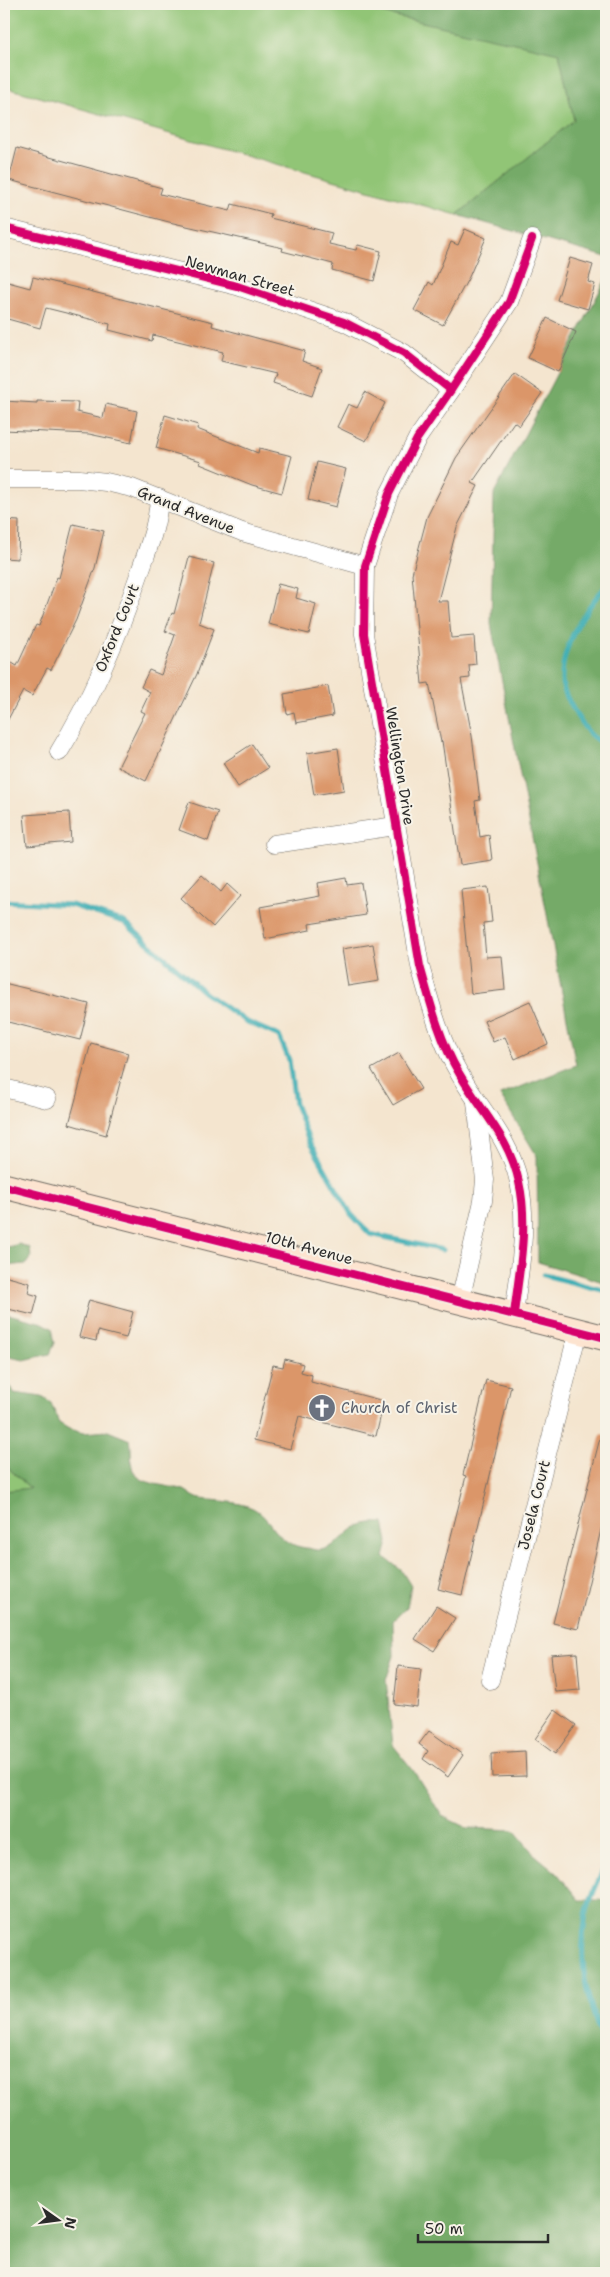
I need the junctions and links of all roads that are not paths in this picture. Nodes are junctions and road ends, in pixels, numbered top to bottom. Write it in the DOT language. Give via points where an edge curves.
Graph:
graph roads {
  1 [pos="4,228"];
  2 [pos="532,239"];
  3 [pos="452,390"];
  4 [pos="4,479"];
  5 [pos="159,498"];
  6 [pos="365,566"];
  7 [pos="59,752"];
  8 [pos="395,826"];
  9 [pos="274,844"];
  10 [pos="4,1088"];
  11 [pos="47,1099"];
  12 [pos="476,1099"];
  13 [pos="4,1186"];
  14 [pos="460,1301"];
  15 [pos="514,1314"];
  16 [pos="578,1331"];
  17 [pos="606,1338"];
  18 [pos="490,1680"];
  1 -- 3 [label="street, Newman Street" via="237,286 344,322 404,352"];
  2 -- 3 [label="street, Wellington Drive" via="509,302"];
  3 -- 6 [label="street, Wellington Drive" via="417,439 389,494"];
  4 -- 5 [label="street, Grand Avenue" via="106,482"];
  5 -- 6 [label="street, Grand Avenue" via="242,532"];
  5 -- 7 [label="street, Oxford Court" via="153,535 125,616 74,727"];
  6 -- 8 [label="street, Wellington Drive" via="364,634"];
  8 -- 9 [label="street, Wellington Drive"];
  8 -- 12 [label="street, Wellington Drive" via="420,966 433,1013 458,1072"];
  10 -- 11 [label="street"];
  12 -- 14 [label="street, Wellington Drive" via="485,1180 484,1202"];
  12 -- 15 [label="street, Wellington Drive" via="508,1146 520,1183 524,1235"];
  13 -- 14 [label="street, 10th Avenue"];
  14 -- 15 [label="street, 10th Avenue"];
  15 -- 16 [label="street, 10th Avenue"];
  16 -- 17 [label="street, 10th Avenue"];
  16 -- 18 [label="street, Josela Court"];
}
